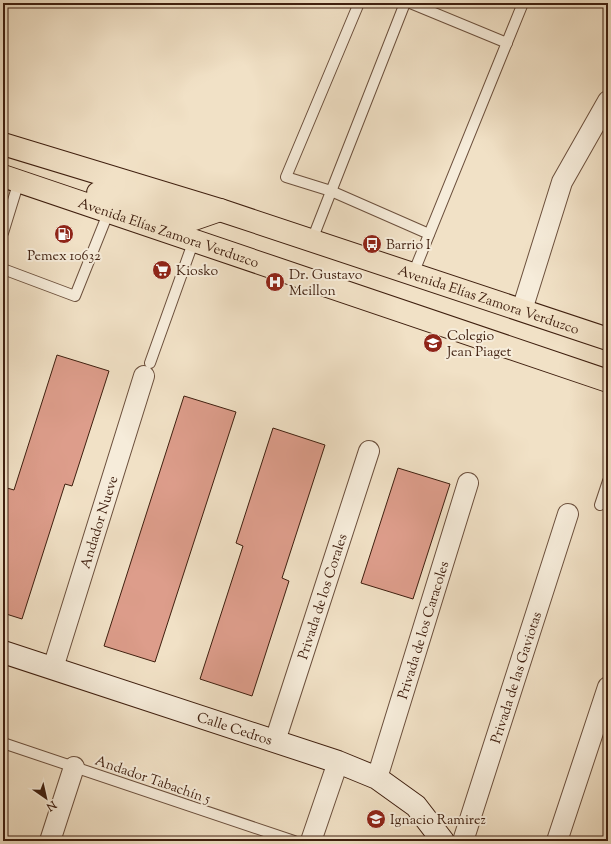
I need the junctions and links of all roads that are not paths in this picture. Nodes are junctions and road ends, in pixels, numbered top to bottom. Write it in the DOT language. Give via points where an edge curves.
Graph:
graph roads {
  1 [pos="359,3"];
  2 [pos="405,3"];
  3 [pos="410,3"];
  4 [pos="523,3"];
  5 [pos="506,43"];
  6 [pos="608,101"];
  7 [pos="3,144"];
  8 [pos="11,178"];
  9 [pos="331,191"];
  10 [pos="72,199"];
  11 [pos="220,210"];
  12 [pos="109,211"];
  13 [pos="3,233"];
  14 [pos="429,234"];
  15 [pos="194,240"];
  16 [pos="312,240"];
  17 [pos="3,269"];
  18 [pos="413,274"];
  19 [pos="522,310"];
  20 [pos="608,339"];
  21 [pos="147,370"];
  22 [pos="608,381"];
  23 [pos="368,451"];
  24 [pos="608,481"];
  25 [pos="468,483"];
  26 [pos="600,505"];
  27 [pos="568,514"];
  28 [pos="3,652"];
  29 [pos="53,668"];
  30 [pos="608,687"];
  31 [pos="275,741"];
  32 [pos="3,742"];
  33 [pos="338,762"];
  34 [pos="74,767"];
  35 [pos="377,778"];
  36 [pos="50,841"];
  37 [pos="294,841"];
  38 [pos="311,841"];
  39 [pos="443,841"];
  40 [pos="463,841"];
  41 [pos="557,841"];
  1 -- 9 [label="lane" via="286,176"];
  2 -- 9 [label="lane"];
  3 -- 5 [label="lane"];
  4 -- 5 [label="lane"];
  5 -- 14 [label="lane"];
  6 -- 19 [label="street" via="562,182"];
  7 -- 11 [label="main road, Avenida Elías Zamora Verduzco"];
  8 -- 10 [label="main road, Avenida Elías Zamora Verduzco"];
  8 -- 13 [label="lane"];
  9 -- 14 [label="lane"];
  9 -- 16 [label="lane"];
  10 -- 11 [label="main road" via="94,191 194,219"];
  10 -- 12 [label="main road, Avenida Elías Zamora Verduzco"];
  11 -- 16 [label="main road, Avenida Elías Zamora Verduzco"];
  12 -- 15 [label="main road, Avenida Elías Zamora Verduzco"];
  12 -- 17 [label="lane" via="75,296"];
  14 -- 18 [label="lane"];
  15 -- 21 [label="lane"];
  15 -- 22 [label="main road, Avenida Elías Zamora Verduzco"];
  16 -- 18 [label="main road, Avenida Elías Zamora Verduzco"];
  18 -- 19 [label="main road, Avenida Elías Zamora Verduzco"];
  19 -- 20 [label="main road, Avenida Elías Zamora Verduzco"];
  21 -- 29 [label="street, Andador Nueve"];
  23 -- 31 [label="street, Privada de los Corales"];
  24 -- 26 [label="lane"];
  25 -- 35 [label="street, Privada de los Caracoles"];
  27 -- 40 [label="street, Privada de las Gaviotas"];
  28 -- 29 [label="street, Calle Cedros"];
  29 -- 31 [label="street, Calle Cedros"];
  30 -- 41 [label="street"];
  31 -- 33 [label="street, Calle Cedros"];
  32 -- 34 [label="lane, Andador Tabachín 5"];
  33 -- 35 [label="street, Calle Cedros"];
  33 -- 38 [label="street"];
  34 -- 36 [label="street"];
  34 -- 37 [label="lane, Andador Tabachín 5"];
  35 -- 39 [label="street, Calle Cedros" via="416,806"];
}
